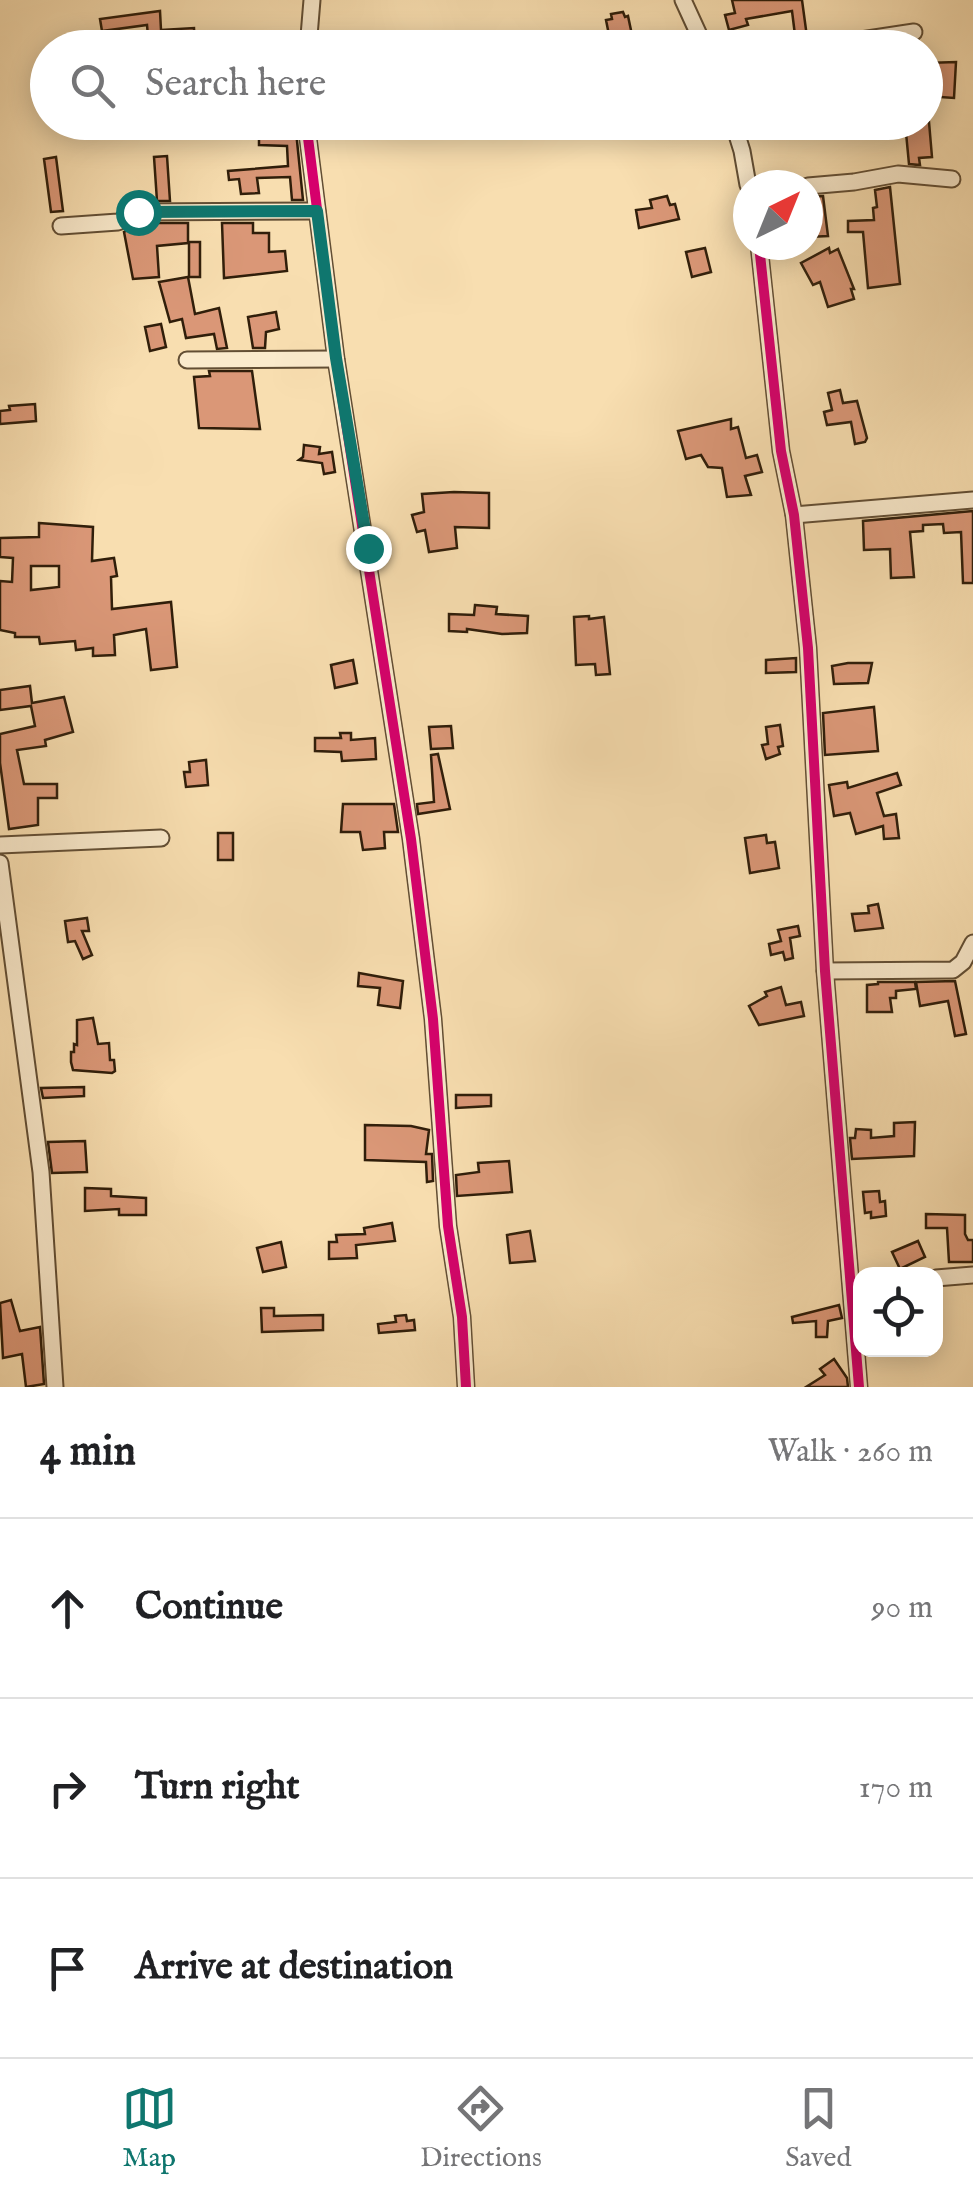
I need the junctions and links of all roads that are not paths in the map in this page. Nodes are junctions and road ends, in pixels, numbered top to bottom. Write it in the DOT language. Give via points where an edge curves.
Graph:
graph roads {
  1 [pos="312,0"];
  2 [pos="683,0"];
  3 [pos="310,30"];
  4 [pos="696,30"];
  5 [pos="308,140"];
  6 [pos="738,140"];
  7 [pos="745,170"];
  8 [pos="952,179"];
  9 [pos="823,185"];
  10 [pos="317,211"];
  11 [pos="61,226"];
  12 [pos="761,260"];
  13 [pos="336,358"];
  14 [pos="187,360"];
  15 [pos="973,500"];
  16 [pos="794,515"];
  17 [pos="162,838"];
  18 [pos="0,845"];
  19 [pos="0,863"];
  20 [pos="973,943"];
  21 [pos="824,971"];
  22 [pos="854,1267"];
  23 [pos="973,1275"];
  24 [pos="943,1277"];
  25 [pos="858,1357"];
  26 [pos="55,1387"];
  27 [pos="466,1387"];
  28 [pos="859,1387"];
  1 -- 3 [label="street"];
  2 -- 4 [label="street"];
  5 -- 10 [label="street"];
  6 -- 7 [label="street"];
  8 -- 9 [label="street" via="898,174"];
  10 -- 11 [label="street" via="138,212 118,222"];
  10 -- 13 [label="street"];
  12 -- 16 [label="street"];
  13 -- 14 [label="street"];
  13 -- 27 [label="street" via="414,857"];
  15 -- 16 [label="street"];
  16 -- 21 [label="street" via="808,648"];
  17 -- 18 [label="street"];
  19 -- 26 [label="street" via="41,1172"];
  20 -- 21 [label="street" via="952,970"];
  21 -- 22 [label="street"];
  23 -- 24 [label="street"];
  25 -- 28 [label="street"];
}
